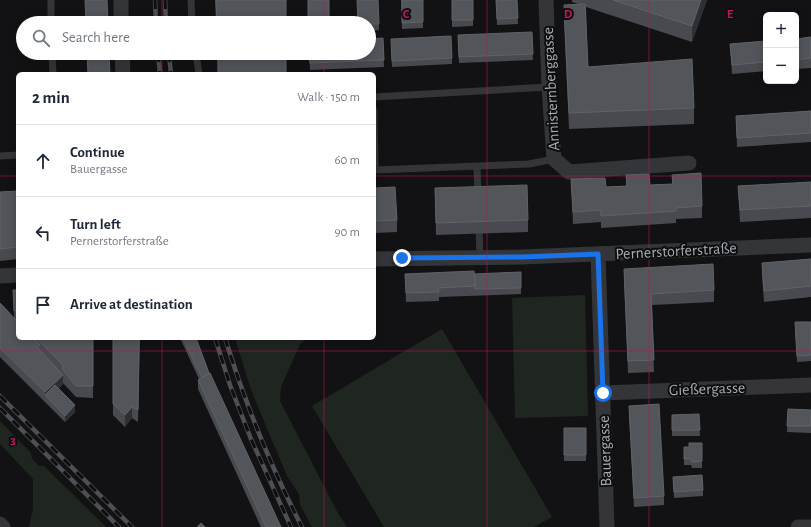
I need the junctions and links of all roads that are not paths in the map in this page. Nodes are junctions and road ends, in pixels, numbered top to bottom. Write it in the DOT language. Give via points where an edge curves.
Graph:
graph roads {
  1 [pos="51,0"];
  2 [pos="121,0"];
  3 [pos="191,0"];
  4 [pos="546,0"];
  5 [pos="51,16"];
  6 [pos="121,16"];
  7 [pos="192,16"];
  8 [pos="52,60"];
  9 [pos="122,60"];
  10 [pos="197,60"];
  11 [pos="53,72"];
  12 [pos="123,72"];
  13 [pos="199,72"];
  14 [pos="549,87"];
  15 [pos="376,97"];
  16 [pos="16,155"];
  17 [pos="0,156"];
  18 [pos="554,159"];
  19 [pos="689,163"];
  20 [pos="477,167"];
  21 [pos="376,170"];
  22 [pos="478,206"];
  23 [pos="479,213"];
  24 [pos="811,245"];
  25 [pos="598,254"];
  26 [pos="480,258"];
  27 [pos="376,259"];
  28 [pos="16,275"];
  29 [pos="0,276"];
  30 [pos="811,385"];
  31 [pos="603,393"];
  32 [pos="0,524"];
  33 [pos="3,527"];
  34 [pos="608,527"];
  35 [pos="798,527"];
  36 [pos="811,527"];
  1 -- 5 [label="lane"];
  2 -- 6 [label="street"];
  3 -- 7 [label="lane"];
  4 -- 14 [label="street, Annisternberggasse"];
  8 -- 11 [label="lane"];
  9 -- 12 [label="street"];
  10 -- 13 [label="lane"];
  14 -- 15 [label="lane"];
  14 -- 18 [label="street, Annisternberggasse"];
  16 -- 17 [label="lane"];
  18 -- 19 [label="street, Annisternberggasse" via="569,172"];
  18 -- 20 [label="lane" via="529,164"];
  20 -- 21 [label="lane"];
  20 -- 22 [label="lane"];
  23 -- 26 [label="lane"];
  24 -- 25 [label="street, Pernerstorferstraße"];
  25 -- 26 [label="street, Pernerstorferstraße"];
  25 -- 31 [label="street, Bauergasse"];
  26 -- 27 [label="street, Pernerstorferstraße"];
  28 -- 29 [label="street"];
  30 -- 31 [label="street, Gießergasse"];
  31 -- 34 [label="street, Bauergasse"];
  32 -- 33 [label="street"];
  35 -- 36 [label="street"];
}
